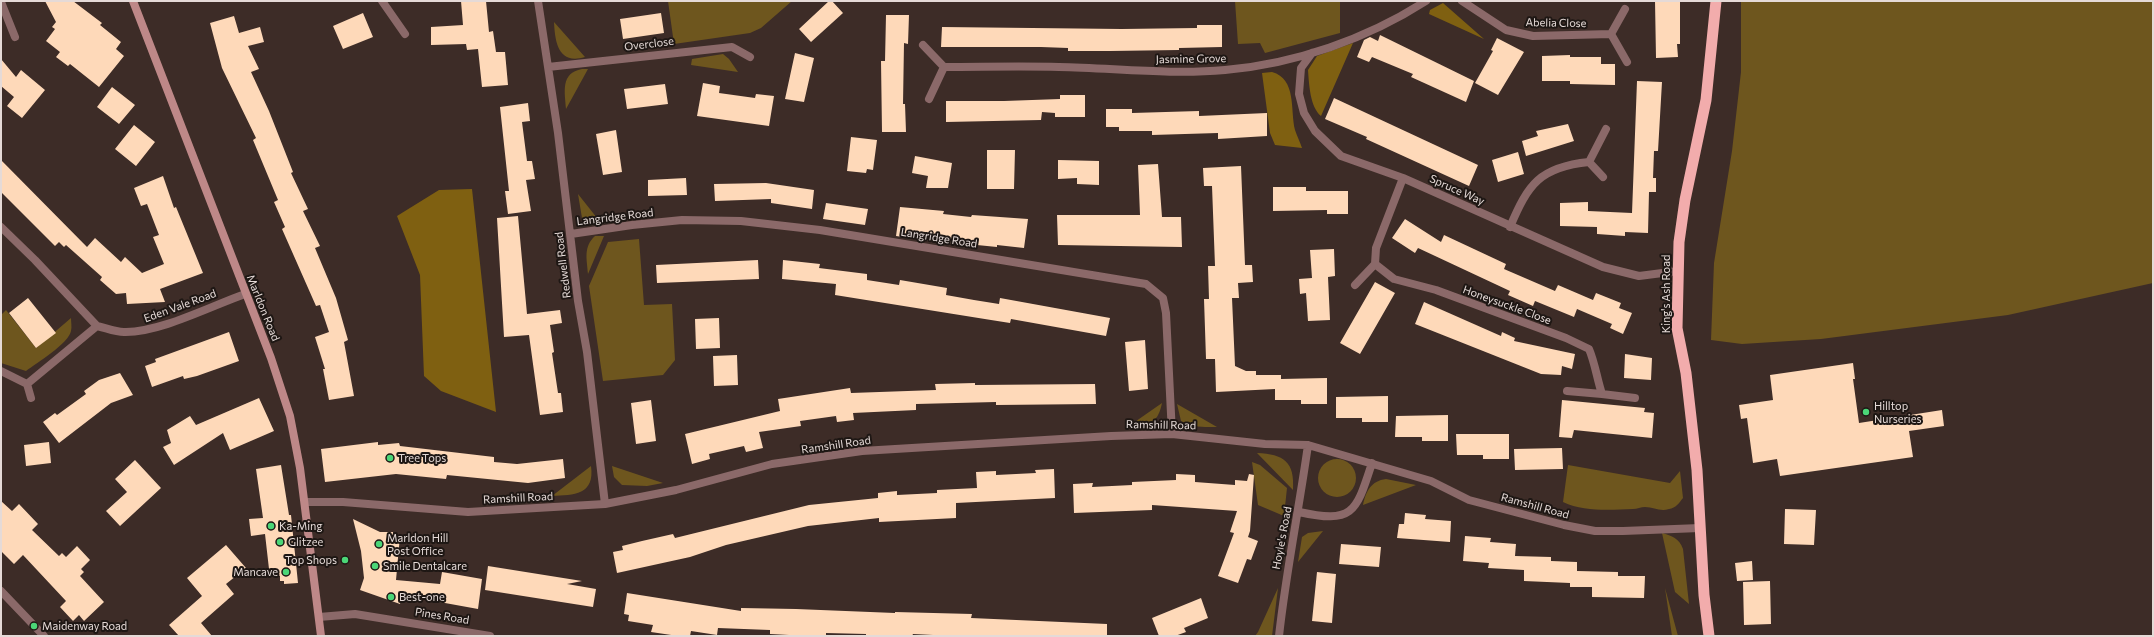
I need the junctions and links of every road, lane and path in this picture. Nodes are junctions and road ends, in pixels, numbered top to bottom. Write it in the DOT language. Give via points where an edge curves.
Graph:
graph roads {
  1 [pos="133,1"];
  2 [pos="382,1"];
  3 [pos="538,1"];
  4 [pos="1426,1"];
  5 [pos="1462,1"];
  6 [pos="1716,1"];
  7 [pos="1,2"];
  8 [pos="1625,9"];
  9 [pos="405,34"];
  10 [pos="1610,34"];
  11 [pos="15,37"];
  12 [pos="923,45"];
  13 [pos="1312,53"];
  14 [pos="750,58"];
  15 [pos="1627,62"];
  16 [pos="548,67"];
  17 [pos="944,67"];
  18 [pos="929,99"];
  19 [pos="1606,129"];
  20 [pos="1589,162"];
  21 [pos="1603,177"];
  22 [pos="1403,178"];
  23 [pos="1,227"];
  24 [pos="1510,227"];
  25 [pos="571,234"];
  26 [pos="1375,264"];
  27 [pos="1678,270"];
  28 [pos="1355,285"];
  29 [pos="245,294"];
  30 [pos="97,326"];
  31 [pos="1,371"];
  32 [pos="27,384"];
  33 [pos="1567,391"];
  34 [pos="1602,394"];
  35 [pos="31,398"];
  36 [pos="1635,398"];
  37 [pos="1172,434"];
  38 [pos="1308,445"];
  39 [pos="1372,463"];
  40 [pos="305,502"];
  41 [pos="606,504"];
  42 [pos="1298,512"];
  43 [pos="1700,528"];
  44 [pos="1,591"];
  45 [pos="319,617"];
  46 [pos="44,636"];
  47 [pos="321,636"];
  48 [pos="490,636"];
  49 [pos="1279,636"];
  50 [pos="1709,636"];
  1 -- 29 [label="main road, Marldon Road"];
  2 -- 9 [label="street"];
  3 -- 16 [label="street, Redwell Road"];
  4 -- 13 [label="street, Jasmine Grove" via="1400,18"];
  5 -- 10 [label="street, Abelia Close" via="1506,30 1533,36"];
  6 -- 27 [label="highway, King's Ash Road" via="1706,100 1685,200"];
  7 -- 11 [label="street"];
  8 -- 10 [label="street"];
  10 -- 15 [label="street"];
  12 -- 17 [label="street"];
  13 -- 17 [label="street, Jasmine Grove" via="1255,66 1190,71"];
  13 -- 22 [label="street, Spruce Way" via="1300,68 1299,94 1304,113 1315,131 1342,156"];
  14 -- 16 [label="street, Overclose" via="732,47"];
  16 -- 25 [label="street, Redwell Road"];
  17 -- 18 [label="street"];
  19 -- 20 [label="street"];
  20 -- 21 [label="street"];
  20 -- 24 [label="street" via="1570,164 1532,184 1519,205"];
  22 -- 24 [label="street, Spruce Way"];
  22 -- 26 [label="street" via="1376,248"];
  23 -- 30 [label="street"];
  24 -- 27 [label="street, Spruce Way" via="1603,267 1639,276"];
  25 -- 37 [label="street, Langridge Road" via="632,224 682,220 741,221 827,231 1146,284 1163,298 1166,313"];
  25 -- 41 [label="street, Redwell Road"];
  26 -- 28 [label="street"];
  26 -- 34 [label="street, Honeysuckle Close" via="1394,279 1436,290 1566,338 1588,349"];
  27 -- 43 [label="highway, King's Ash Road" via="1677,328 1686,373"];
  29 -- 30 [label="street, Eden Vale Road" via="142,331 123,332"];
  29 -- 40 [label="main road, Marldon Road" via="271,358 288,411"];
  30 -- 32 [label="street"];
  31 -- 32 [label="street"];
  32 -- 35 [label="street"];
  33 -- 34 [label="street"];
  34 -- 36 [label="street"];
  37 -- 38 [label="street, Ramshill Road" via="1265,444"];
  37 -- 41 [label="street, Ramshill Road" via="862,451 772,464 676,490"];
  38 -- 39 [label="street, Ramshill Road"];
  38 -- 42 [label="street, Hoyle's Road"];
  39 -- 42 [label="street" via="1360,500 1354,509 1344,514 1323,518"];
  39 -- 43 [label="street, Ramshill Road" via="1431,481 1469,500 1564,525 1595,531 1623,532"];
  40 -- 41 [label="street, Ramshill Road" via="343,502 468,512"];
  40 -- 45 [label="main road, Marldon Road"];
  42 -- 49 [label="street, Hoyle's Road"];
  43 -- 50 [label="highway, King's Ash Road"];
  44 -- 46 [label="street"];
  45 -- 47 [label="main road, Marldon Road"];
  45 -- 48 [label="street, Pines Road" via="355,614"];
}
